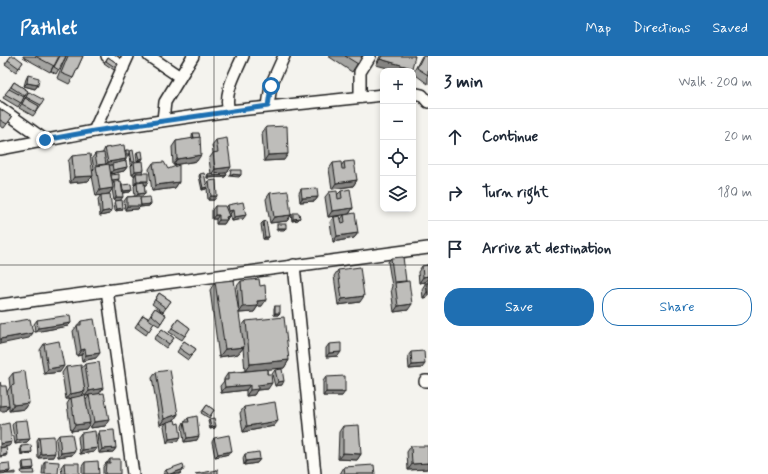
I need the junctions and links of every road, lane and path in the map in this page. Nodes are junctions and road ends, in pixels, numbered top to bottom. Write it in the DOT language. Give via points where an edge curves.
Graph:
graph roads {
  1 [pos="107,56"];
  2 [pos="128,56"];
  3 [pos="149,56"];
  4 [pos="193,56"];
  5 [pos="243,56"];
  6 [pos="284,56"];
  7 [pos="370,56"];
  8 [pos="123,68"];
  9 [pos="180,77"];
  10 [pos="416,94"];
  11 [pos="380,95"];
  12 [pos="360,97"];
  13 [pos="428,102"];
  14 [pos="268,106"];
  15 [pos="0,108"];
  16 [pos="229,111"];
  17 [pos="163,120"];
  18 [pos="94,131"];
  19 [pos="45,140"];
  20 [pos="0,149"];
  21 [pos="428,248"];
  22 [pos="294,265"];
  23 [pos="108,290"];
  24 [pos="0,305"];
  25 [pos="133,474"];
  26 [pos="315,474"];
  1 -- 8 [label="street"];
  2 -- 8 [label="street"];
  3 -- 9 [label="street"];
  4 -- 9 [label="street"];
  5 -- 16 [label="street" via="228,93 226,102"];
  6 -- 14 [label="street" via="271,86"];
  7 -- 12 [label="street" via="360,72"];
  8 -- 18 [label="street"];
  9 -- 17 [label="street" via="165,102"];
  10 -- 13 [label="street" via="422,95"];
  11 -- 12 [label="street"];
  12 -- 14 [label="street"];
  14 -- 16 [label="street"];
  15 -- 19 [label="street"];
  16 -- 17 [label="street"];
  17 -- 18 [label="street"];
  18 -- 19 [label="street"];
  19 -- 20 [label="street"];
  21 -- 22 [label="street"];
  22 -- 23 [label="street"];
  22 -- 26 [label="street"];
  23 -- 24 [label="street"];
  23 -- 25 [label="street"];
}
